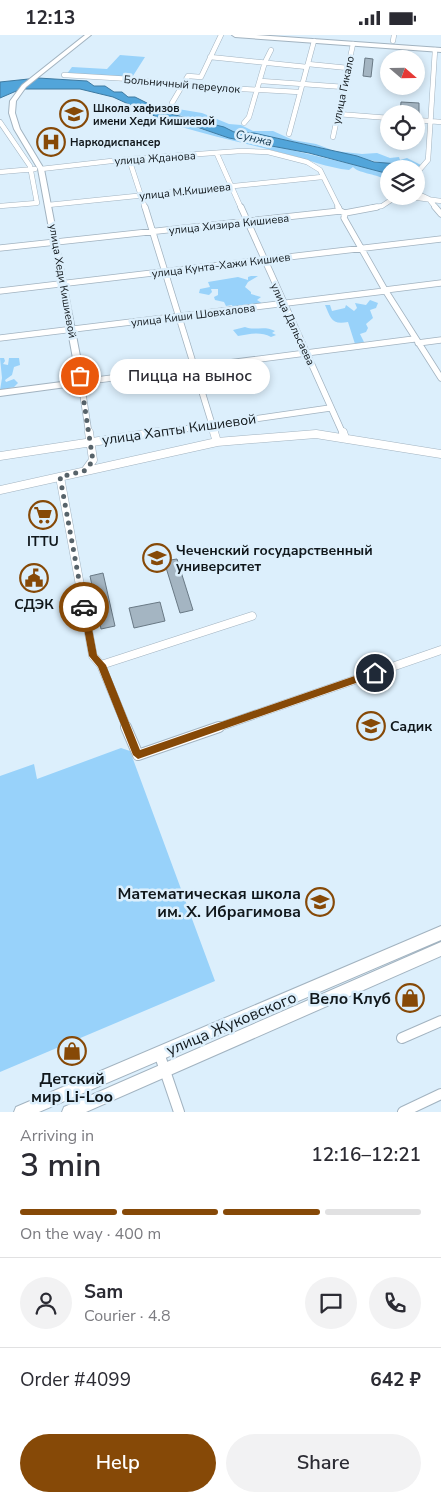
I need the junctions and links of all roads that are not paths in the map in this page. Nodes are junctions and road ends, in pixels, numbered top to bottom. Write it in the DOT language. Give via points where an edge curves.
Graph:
graph roads {
  1 [pos="88,35"];
  2 [pos="221,35"];
  3 [pos="235,35"];
  4 [pos="306,37"];
  5 [pos="314,38"];
  6 [pos="393,38"];
  7 [pos="323,39"];
  8 [pos="353,44"];
  9 [pos="441,45"];
  10 [pos="271,50"];
  11 [pos="438,50"];
  12 [pos="210,57"];
  13 [pos="265,62"];
  14 [pos="308,65"];
  15 [pos="348,68"];
  16 [pos="433,73"];
  17 [pos="441,73"];
  18 [pos="64,75"];
  19 [pos="261,81"];
  20 [pos="303,83"];
  21 [pos="183,85"];
  22 [pos="344,87"];
  23 [pos="258,91"];
  24 [pos="299,92"];
  25 [pos="172,103"];
  26 [pos="338,114"];
  27 [pos="380,117"];
  28 [pos="13,120"];
  29 [pos="425,121"];
  30 [pos="430,121"];
  31 [pos="1,122"];
  32 [pos="441,122"];
  33 [pos="244,123"];
  34 [pos="289,134"];
  35 [pos="333,137"];
  36 [pos="217,154"];
  37 [pos="129,159"];
  38 [pos="425,165"];
  39 [pos="41,168"];
  40 [pos="30,169"];
  41 [pos="0,172"];
  42 [pos="322,177"];
  43 [pos="231,186"];
  44 [pos="141,195"];
  45 [pos="425,197"];
  46 [pos="425,199"];
  47 [pos="431,200"];
  48 [pos="441,201"];
  49 [pos="384,205"];
  50 [pos="0,206"];
  51 [pos="49,206"];
  52 [pos="0,211"];
  53 [pos="343,212"];
  54 [pos="441,215"];
  55 [pos="247,222"];
  56 [pos="153,232"];
  57 [pos="441,239"];
  58 [pos="56,242"];
  59 [pos="0,249"];
  60 [pos="362,249"];
  61 [pos="263,260"];
  62 [pos="166,271"];
  63 [pos="441,283"];
  64 [pos="63,284"];
  65 [pos="0,291"];
  66 [pos="385,291"];
  67 [pos="283,304"];
  68 [pos="180,316"];
  69 [pos="72,330"];
  70 [pos="0,338"];
  71 [pos="441,340"];
  72 [pos="416,341"];
  73 [pos="306,352"];
  74 [pos="194,366"];
  75 [pos="441,378"];
  76 [pos="81,382"];
  77 [pos="0,393"];
  78 [pos="330,408"];
  79 [pos="211,423"];
  80 [pos="345,438"];
  81 [pos="91,442"];
  82 [pos="217,442"];
  83 [pos="441,453"];
  84 [pos="0,456"];
  85 [pos="84,471"];
  86 [pos="60,477"];
  87 [pos="0,490"];
  88 [pos="252,616"];
  89 [pos="441,650"];
  90 [pos="102,665"];
  91 [pos="441,933"];
  92 [pos="441,949"];
  93 [pos="441,1021"];
  94 [pos="402,1038"];
  95 [pos="159,1053"];
  96 [pos="165,1071"];
  97 [pos="441,1094"];
  98 [pos="21,1112"];
  99 [pos="69,1112"];
  100 [pos="179,1112"];
  101 [pos="403,1112"];
  1 -- 28 [label="main road" via="33,77 16,96"];
  2 -- 12 [label="street"];
  3 -- 4 [label="main road"];
  4 -- 5 [label="main road"];
  5 -- 7 [label="main road"];
  5 -- 14 [label="street"];
  6 -- 7 [label="main road"];
  6 -- 9 [label="main road"];
  7 -- 8 [label="main road"];
  8 -- 11 [label="main road"];
  8 -- 15 [label="street, улица Гикало"];
  10 -- 13 [label="street"];
  11 -- 16 [label="street"];
  12 -- 13 [label="street"];
  12 -- 21 [label="street" via="200,77 188,76"];
  13 -- 14 [label="street"];
  13 -- 19 [label="street"];
  14 -- 15 [label="street"];
  14 -- 20 [label="street"];
  15 -- 22 [label="street, улица Гикало"];
  16 -- 17 [label="street"];
  16 -- 30 [label="street"];
  18 -- 21 [label="street, Больничный переулок"];
  19 -- 20 [label="street"];
  19 -- 23 [label="street"];
  20 -- 22 [label="street"];
  20 -- 24 [label="street"];
  21 -- 23 [label="street, Больничный переулок"];
  21 -- 25 [label="street"];
  22 -- 26 [label="street, улица Гикало"];
  23 -- 24 [label="street, Больничный переулок"];
  23 -- 33 [label="street"];
  24 -- 34 [label="street"];
  26 -- 27 [label="street"];
  26 -- 35 [label="street, улица Гикало"];
  28 -- 31 [label="street"];
  28 -- 39 [label="main road, улица Хеди Кишиевой"];
  29 -- 30 [label="street"];
  30 -- 32 [label="street"];
  30 -- 38 [label="street"];
  31 -- 40 [label="street"];
  36 -- 37 [label="street, улица Жданова"];
  36 -- 42 [label="street, улица Жданова" via="268,152 315,166"];
  36 -- 43 [label="street, улица Дальсаева"];
  37 -- 39 [label="street, улица Жданова"];
  37 -- 44 [label="street"];
  39 -- 40 [label="street, улица Жданова"];
  39 -- 51 [label="main road, улица Хеди Кишиевой"];
  40 -- 41 [label="street, улица Жданова"];
  40 -- 50 [label="street" via="37,203"];
  42 -- 43 [label="street, улица М.Кишиева"];
  42 -- 53 [label="street"];
  43 -- 44 [label="street, улица М.Кишиева"];
  43 -- 55 [label="street, улица Дальсаева"];
  44 -- 51 [label="street, улица М.Кишиева"];
  44 -- 56 [label="street"];
  45 -- 47 [label="street"];
  46 -- 47 [label="street"];
  47 -- 48 [label="street"];
  47 -- 54 [label="street"];
  49 -- 53 [label="street, улица Хизира Кишиева"];
  51 -- 52 [label="street, улица М.Кишиева"];
  51 -- 58 [label="main road, улица Хеди Кишиевой"];
  53 -- 55 [label="street, улица Хизира Кишиева"];
  53 -- 60 [label="street"];
  55 -- 56 [label="street, улица Хизира Кишиева"];
  55 -- 61 [label="street, улица Дальсаева"];
  56 -- 58 [label="street, улица Хизира Кишиева"];
  56 -- 62 [label="street"];
  57 -- 60 [label="street, улица Кунта-Хажи Кишиев"];
  58 -- 59 [label="street, улица Хизира Кишиева"];
  58 -- 64 [label="main road, улица Хеди Кишиевой"];
  60 -- 61 [label="street, улица Кунта-Хажи Кишиев"];
  60 -- 66 [label="street"];
  61 -- 62 [label="street, улица Кунта-Хажи Кишиев"];
  61 -- 67 [label="street, улица Дальсаева"];
  62 -- 64 [label="street, улица Кунта-Хажи Кишиев"];
  62 -- 68 [label="street"];
  63 -- 66 [label="street, улица Киши Шовхалова"];
  64 -- 65 [label="street, улица Кунта-Хажи Кишиев"];
  64 -- 69 [label="main road, улица Хеди Кишиевой"];
  66 -- 67 [label="street, улица Киши Шовхалова"];
  66 -- 72 [label="street"];
  67 -- 68 [label="street, улица Киши Шовхалова"];
  67 -- 73 [label="street, улица Дальсаева"];
  68 -- 69 [label="street, улица Киши Шовхалова"];
  68 -- 74 [label="street"];
  69 -- 70 [label="street, улица Киши Шовхалова"];
  69 -- 76 [label="main road, улица Хеди Кишиевой"];
  71 -- 72 [label="street"];
  72 -- 73 [label="street"];
  72 -- 75 [label="street"];
  73 -- 74 [label="street"];
  73 -- 78 [label="street, улица Дальсаева"];
  74 -- 76 [label="street"];
  74 -- 79 [label="street"];
  76 -- 77 [label="main road"];
  76 -- 81 [label="street, улица Хеди Кишиевой"];
  78 -- 79 [label="street, улица Хапты Кишиевой"];
  78 -- 80 [label="street, улица Дальсаева"];
  79 -- 81 [label="street, улица Хапты Кишиевой"];
  79 -- 82 [label="street"];
  80 -- 82 [label="street" via="316,434"];
  80 -- 83 [label="street"];
  81 -- 84 [label="street, улица Хапты Кишиевой"];
  81 -- 85 [label="street, улица Хеди Кишиевой" via="93,461"];
  82 -- 85 [label="street"];
  85 -- 86 [label="street"];
  86 -- 87 [label="street"];
  86 -- 90 [label="street" via="93,656"];
  88 -- 90 [label="street"];
  89 -- 90 [label="street" via="138,755"];
  91 -- 95 [label="main road, улица Жуковского"];
  92 -- 96 [label="main road"];
  93 -- 94 [label="street"];
  95 -- 96 [label="street"];
  95 -- 98 [label="main road, улица Жуковского"];
  96 -- 99 [label="main road"];
  96 -- 100 [label="street"];
  97 -- 101 [label="street"];
}
